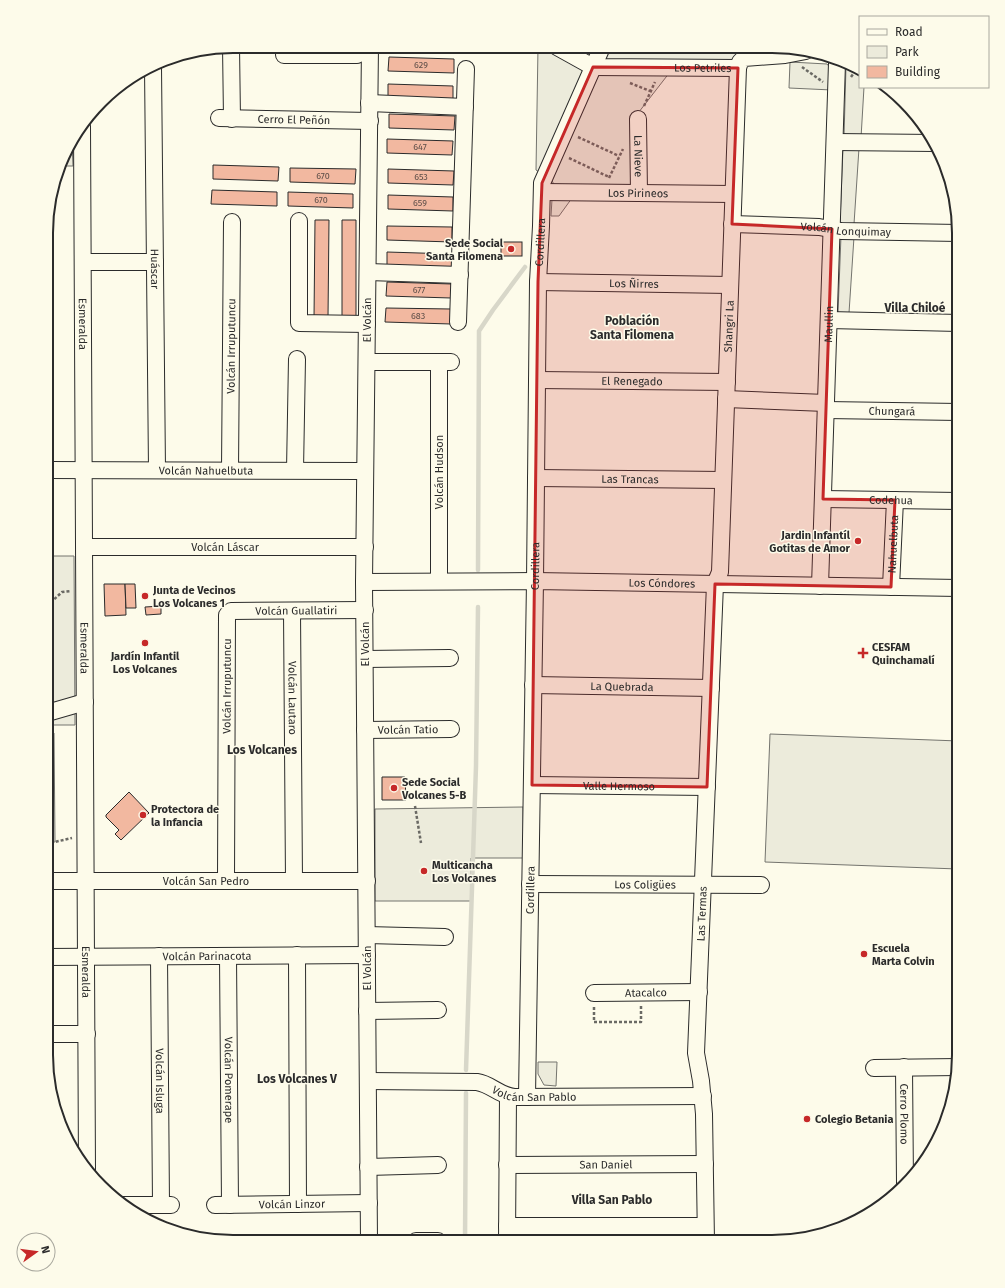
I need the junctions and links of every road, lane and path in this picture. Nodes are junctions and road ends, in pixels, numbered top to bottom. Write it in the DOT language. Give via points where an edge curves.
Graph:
graph roads {
  1 [pos="230,53"];
  2 [pos="360,53"];
  3 [pos="370,53"];
  4 [pos="568,53"];
  5 [pos="599,53"];
  6 [pos="790,54"];
  7 [pos="284,55"];
  8 [pos="785,55"];
  9 [pos="837,66"];
  10 [pos="593,67"];
  11 [pos="738,68"];
  12 [pos="466,69"];
  13 [pos="153,72"];
  14 [pos="836,91"];
  15 [pos="369,103"];
  16 [pos="465,107"];
  17 [pos="638,119"];
  18 [pos="370,121"];
  19 [pos="565,131"];
  20 [pos="82,135"];
  21 [pos="835,142"];
  22 [pos="928,143"];
  23 [pos="556,152"];
  24 [pos="620,156"];
  25 [pos="610,178"];
  26 [pos="542,192"];
  27 [pos="639,193"];
  28 [pos="733,194"];
  29 [pos="299,221"];
  30 [pos="232,222"];
  31 [pos="732,224"];
  32 [pos="832,229"];
  33 [pos="952,233"];
  34 [pos="83,262"];
  35 [pos="155,262"];
  36 [pos="368,272"];
  37 [pos="460,275"];
  38 [pos="538,282"];
  39 [pos="730,285"];
  40 [pos="829,320"];
  41 [pos="458,322"];
  42 [pos="952,323"];
  43 [pos="367,324"];
  44 [pos="297,358"];
  45 [pos="366,362"];
  46 [pos="537,380"];
  47 [pos="727,382"];
  48 [pos="726,399"];
  49 [pos="826,406"];
  50 [pos="952,412"];
  51 [pos="53,470"];
  52 [pos="84,470"];
  53 [pos="156,470"];
  54 [pos="230,470"];
  55 [pos="295,470"];
  56 [pos="366,471"];
  57 [pos="536,478"];
  58 [pos="723,480"];
  59 [pos="823,499"];
  60 [pos="895,500"];
  61 [pos="952,501"];
  62 [pos="85,547"];
  63 [pos="365,547"];
  64 [pos="439,581"];
  65 [pos="535,581"];
  66 [pos="364,582"];
  67 [pos="715,584"];
  68 [pos="820,586"];
  69 [pos="891,587"];
  70 [pos="952,588"];
  71 [pos="85,589"];
  72 [pos="53,600"];
  73 [pos="365,610"];
  74 [pos="292,611"];
  75 [pos="228,612"];
  76 [pos="450,658"];
  77 [pos="365,659"];
  78 [pos="533,685"];
  79 [pos="711,688"];
  80 [pos="85,702"];
  81 [pos="53,711"];
  82 [pos="451,729"];
  83 [pos="365,730"];
  84 [pos="532,785"];
  85 [pos="707,788"];
  86 [pos="415,806"];
  87 [pos="86,835"];
  88 [pos="53,842"];
  89 [pos="421,843"];
  90 [pos="366,880"];
  91 [pos="53,881"];
  92 [pos="86,881"];
  93 [pos="226,881"];
  94 [pos="294,881"];
  95 [pos="530,884"];
  96 [pos="703,885"];
  97 [pos="761,885"];
  98 [pos="367,935"];
  99 [pos="445,937"];
  100 [pos="297,955"];
  101 [pos="367,955"];
  102 [pos="159,956"];
  103 [pos="228,956"];
  104 [pos="53,957"];
  105 [pos="86,957"];
  106 [pos="641,992"];
  107 [pos="699,992"];
  108 [pos="594,993"];
  109 [pos="438,1010"];
  110 [pos="367,1011"];
  111 [pos="53,1034"];
  112 [pos="87,1034"];
  113 [pos="952,1067"];
  114 [pos="874,1068"];
  115 [pos="904,1068"];
  116 [pos="368,1082"];
  117 [pos="508,1096"];
  118 [pos="703,1096"];
  119 [pos="527,1097"];
  120 [pos="87,1161"];
  121 [pos="507,1164"];
  122 [pos="705,1164"];
  123 [pos="438,1165"];
  124 [pos="368,1167"];
  125 [pos="905,1176"];
  126 [pos="368,1203"];
  127 [pos="298,1204"];
  128 [pos="133,1205"];
  129 [pos="222,1205"];
  130 [pos="507,1234"];
  131 [pos="705,1234"];
  132 [pos="369,1235"];
  1 -- 18 [label="street, Cerro El Peñón" via="225,118"];
  2 -- 7 [label="street"];
  3 -- 15 [label="street, El Volcán"];
  4 -- 10 [label="street"];
  5 -- 10 [label="street, Cordillera"];
  6 -- 8 [label="street, Los Petriles"];
  8 -- 11 [label="street, Los Petriles" via="744,58"];
  8 -- 14 [label="path"];
  9 -- 14 [label="street, Maullin"];
  10 -- 11 [label="street, Los Petriles"];
  10 -- 19 [label="street, Cordillera"];
  11 -- 28 [label="street, Shangri La"];
  12 -- 16 [label="street"];
  13 -- 35 [label="street, Huáscar"];
  14 -- 21 [label="street, Maullin"];
  15 -- 16 [label="street"];
  15 -- 18 [label="street, El Volcán"];
  16 -- 37 [label="street"];
  17 -- 27 [label="street, La Nieve"];
  18 -- 36 [label="street, El Volcán"];
  19 -- 23 [label="street, Cordillera"];
  19 -- 24 [label="path"];
  20 -- 34 [label="street, Esmeralda"];
  21 -- 22 [label="street"];
  21 -- 32 [label="street, Maullin"];
  23 -- 25 [label="path"];
  23 -- 26 [label="street, Cordillera" via="542,183"];
  26 -- 27 [label="street, Los Pirineos"];
  26 -- 38 [label="street, Cordillera"];
  27 -- 28 [label="street, Los Pirineos"];
  28 -- 31 [label="street, Shangri La"];
  29 -- 43 [label="street" via="299,323"];
  30 -- 54 [label="street, Volcán Irruputuncu"];
  31 -- 32 [label="street, Volcán Lonquimay"];
  31 -- 39 [label="street, Shangri La"];
  32 -- 33 [label="street, Volcán Lonquimay"];
  32 -- 40 [label="street, Maullin"];
  34 -- 35 [label="street"];
  34 -- 52 [label="street, Esmeralda"];
  35 -- 53 [label="street, Huáscar"];
  36 -- 37 [label="street"];
  36 -- 43 [label="street, El Volcán"];
  37 -- 41 [label="street"];
  38 -- 39 [label="street, Los Ñirres"];
  38 -- 46 [label="street, Cordillera"];
  39 -- 47 [label="street, Shangri La"];
  40 -- 42 [label="street"];
  40 -- 49 [label="street, Maullin"];
  43 -- 45 [label="street, El Volcán"];
  44 -- 55 [label="street"];
  45 -- 56 [label="street, El Volcán"];
  45 -- 64 [label="street, Volcán Hudson" via="445,362"];
  46 -- 47 [label="street, El Renegado"];
  46 -- 57 [label="street, Cordillera"];
  47 -- 48 [label="street, Shangri La"];
  48 -- 49 [label="street, Chungará"];
  48 -- 58 [label="street, Shangri La"];
  49 -- 50 [label="street, Chungará"];
  49 -- 59 [label="street, Maullin"];
  51 -- 52 [label="street, Volcán Nahuelbuta"];
  52 -- 53 [label="street, Volcán Nahuelbuta"];
  52 -- 62 [label="street, Esmeralda"];
  53 -- 54 [label="street, Volcán Nahuelbuta"];
  54 -- 55 [label="street, Volcán Nahuelbuta"];
  55 -- 56 [label="street, Volcán Nahuelbuta"];
  56 -- 63 [label="street, El Volcán"];
  57 -- 58 [label="street, Las Trancas"];
  57 -- 65 [label="street, Cordillera"];
  58 -- 67 [label="street, Shangri La" via="720,572"];
  59 -- 60 [label="street, Codehua"];
  59 -- 68 [label="street, Maullin"];
  60 -- 61 [label="street, Codehua"];
  60 -- 69 [label="street, Nahuelbuta"];
  62 -- 63 [label="street, Volcán Láscar"];
  62 -- 71 [label="street, Esmeralda"];
  63 -- 66 [label="street, El Volcán"];
  64 -- 65 [label="street, Los Cóndores"];
  64 -- 66 [label="street, Los Cóndores"];
  65 -- 67 [label="street, Los Cóndores"];
  65 -- 78 [label="street, Cordillera"];
  66 -- 73 [label="street, El Volcán"];
  67 -- 68 [label="street, Los Cóndores"];
  67 -- 79 [label="street, Las Termas"];
  68 -- 69 [label="street, Los Cóndores"];
  69 -- 70 [label="street, Los Cóndores"];
  71 -- 72 [label="path" via="62,592"];
  71 -- 80 [label="street, Esmeralda"];
  73 -- 74 [label="street, Volcán Guallatiri"];
  73 -- 77 [label="street, El Volcán"];
  74 -- 75 [label="street, Volcán Guallatiri"];
  74 -- 94 [label="street, Volcán Lautaro"];
  75 -- 93 [label="street, Volcán Irruputuncu"];
  76 -- 77 [label="street"];
  77 -- 83 [label="street, El Volcán"];
  78 -- 79 [label="street, La Quebrada"];
  78 -- 84 [label="street, Cordillera"];
  79 -- 85 [label="street, Las Termas"];
  80 -- 81 [label="street"];
  80 -- 87 [label="street, Esmeralda"];
  82 -- 83 [label="street, Volcán Tatio"];
  83 -- 90 [label="street, El Volcán"];
  84 -- 85 [label="street, Valle Hermoso"];
  84 -- 95 [label="street, Cordillera"];
  85 -- 96 [label="street, Las Termas"];
  86 -- 89 [label="path"];
  87 -- 88 [label="path"];
  87 -- 92 [label="street, Esmeralda"];
  90 -- 94 [label="street, Volcán San Pedro"];
  90 -- 98 [label="street, El Volcán"];
  91 -- 92 [label="street, Volcán San Pedro"];
  92 -- 93 [label="street, Volcán San Pedro"];
  92 -- 105 [label="street, Esmeralda"];
  93 -- 94 [label="street, Volcán San Pedro"];
  95 -- 96 [label="street, Los Coligües"];
  95 -- 119 [label="street, Cordillera"];
  96 -- 97 [label="street, Los Coligües"];
  96 -- 107 [label="street, Las Termas"];
  98 -- 99 [label="street"];
  98 -- 101 [label="street, El Volcán"];
  100 -- 101 [label="street, Volcán Parinacota"];
  100 -- 103 [label="street, Volcán Parinacota"];
  100 -- 127 [label="street"];
  101 -- 110 [label="street, El Volcán"];
  102 -- 103 [label="street, Volcán Parinacota"];
  102 -- 105 [label="street, Volcán Parinacota"];
  102 -- 128 [label="street, Volcán Isluga" via="166,1205"];
  103 -- 129 [label="street, Volcán Pomerape"];
  104 -- 105 [label="street, Volcán Parinacota"];
  105 -- 112 [label="street, Esmeralda"];
  106 -- 107 [label="street, Atacalco"];
  106 -- 108 [label="street, Atacalco"];
  106 -- 108 [label="path" via="641,1022 594,1022"];
  107 -- 118 [label="street, Las Termas" via="696,1058"];
  109 -- 110 [label="street"];
  110 -- 116 [label="street, El Volcán"];
  111 -- 112 [label="street"];
  112 -- 120 [label="street, Esmeralda"];
  113 -- 115 [label="street"];
  114 -- 115 [label="street"];
  115 -- 125 [label="street, Cerro Plomo"];
  116 -- 117 [label="street, Volcán San Pablo" via="477,1082"];
  116 -- 124 [label="street, El Volcán"];
  117 -- 119 [label="street, Volcán San Pablo"];
  117 -- 121 [label="street"];
  118 -- 119 [label="street, Volcán San Pablo"];
  118 -- 122 [label="street, Las Termas"];
  121 -- 122 [label="street, San Daniel"];
  121 -- 130 [label="street"];
  122 -- 131 [label="street, Las Termas"];
  123 -- 124 [label="street"];
  124 -- 126 [label="street, El Volcán"];
  126 -- 127 [label="street, Volcán Linzor"];
  126 -- 132 [label="street, El Volcán"];
  127 -- 129 [label="street, Volcán Linzor"];
  130 -- 131 [label="street"];
}
